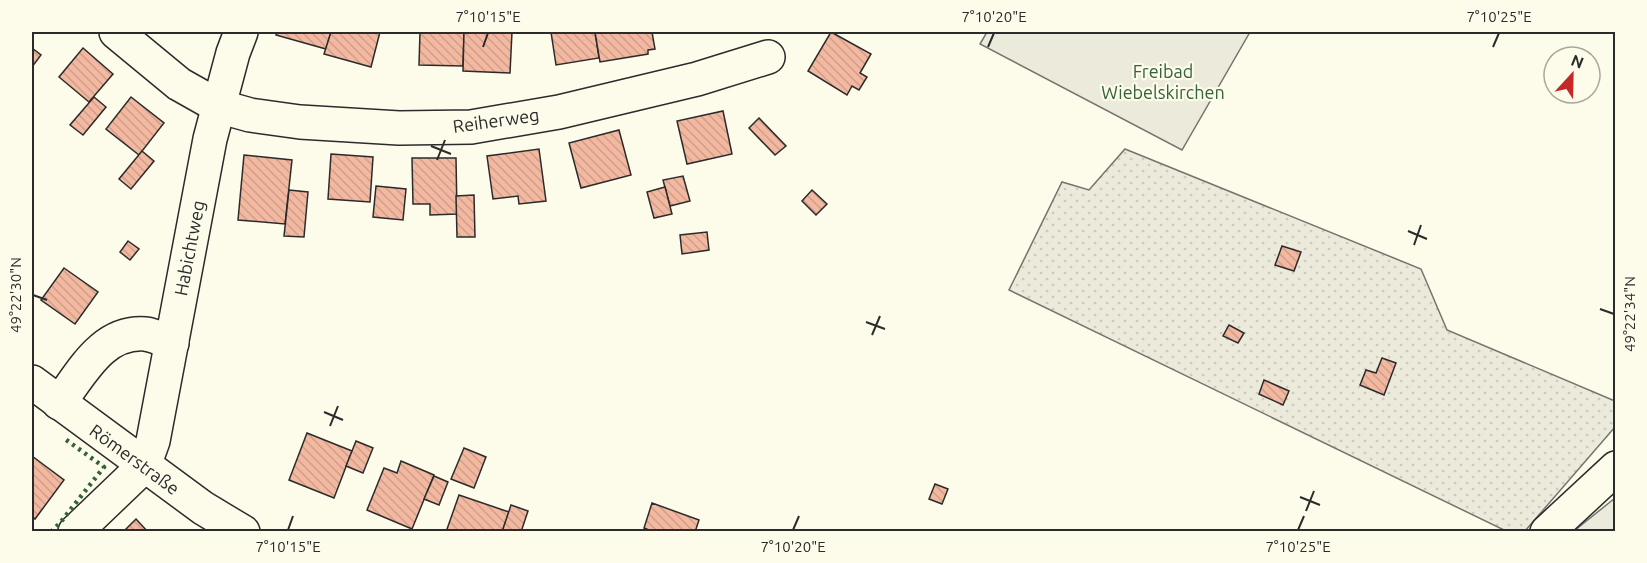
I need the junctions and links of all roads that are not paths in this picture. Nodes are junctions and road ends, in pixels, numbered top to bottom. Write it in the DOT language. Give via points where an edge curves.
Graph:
graph roads {
  1 [pos="116,32"];
  2 [pos="241,32"];
  3 [pos="768,57"];
  4 [pos="218,106"];
  5 [pos="172,343"];
  6 [pos="32,382"];
  7 [pos="59,403"];
  8 [pos="144,466"];
  9 [pos="1616,468"];
  10 [pos="75,531"];
  11 [pos="243,531"];
  12 [pos="1547,531"];
  1 -- 4 [label="street, Reiherweg" via="180,84"];
  2 -- 4 [label="street, Habichtweg"];
  3 -- 4 [label="street, Reiherweg" via="697,79 559,112 471,127 399,128 300,122"];
  4 -- 5 [label="street, Habichtweg"];
  5 -- 7 [label="street" via="147,334 120,336 99,349"];
  5 -- 8 [label="street, Habichtweg" via="153,441"];
  6 -- 7 [label="street, Römerstraße"];
  7 -- 8 [label="street, Römerstraße"];
  8 -- 10 [label="street"];
  8 -- 11 [label="street, Römerstraße"];
  9 -- 12 [label="street"];
}
